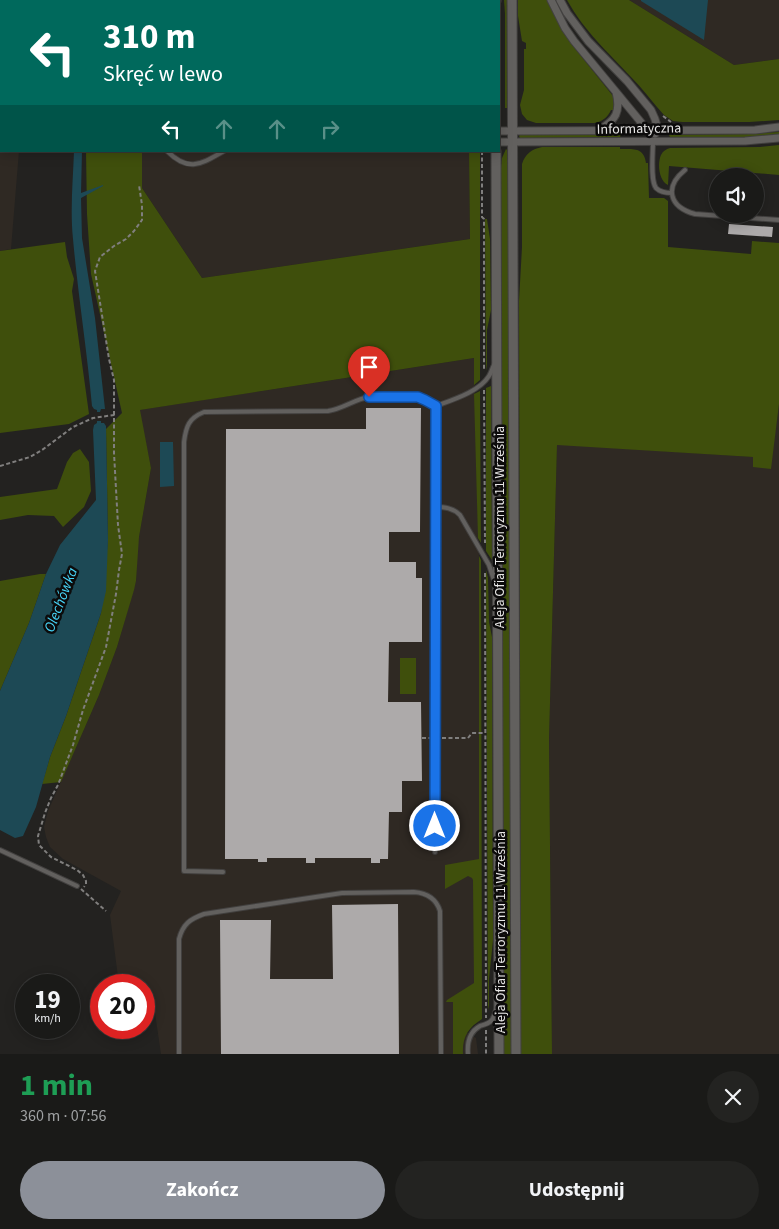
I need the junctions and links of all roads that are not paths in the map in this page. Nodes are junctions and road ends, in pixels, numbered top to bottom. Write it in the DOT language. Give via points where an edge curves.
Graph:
graph roads {
  1 [pos="512,0"];
  2 [pos="552,0"];
  3 [pos="560,0"];
  4 [pos="616,92"];
  5 [pos="779,127"];
  6 [pos="653,130"];
  7 [pos="500,131"];
  8 [pos="512,131"];
  9 [pos="597,131"];
  10 [pos="779,138"];
  11 [pos="500,142"];
  12 [pos="512,142"];
  13 [pos="653,142"];
  14 [pos="168,152"];
  15 [pos="222,152"];
  16 [pos="496,152"];
  17 [pos="686,170"];
  18 [pos="672,193"];
  19 [pos="709,214"];
  20 [pos="764,218"];
  21 [pos="779,220"];
  22 [pos="497,358"];
  23 [pos="436,406"];
  24 [pos="436,507"];
  25 [pos="498,589"];
  26 [pos="0,850"];
  27 [pos="435,852"];
  28 [pos="223,872"];
  29 [pos="77,886"];
  30 [pos="499,991"];
  31 [pos="179,1054"];
  32 [pos="441,1054"];
  33 [pos="468,1054"];
  34 [pos="499,1054"];
  35 [pos="516,1054"];
  1 -- 8 [label="street, Aleja Ofiar Terroryzmu 11 Września"];
  2 -- 4 [label="street" via="574,41"];
  3 -- 6 [label="street" via="588,41 651,110 655,119"];
  4 -- 6 [label="street"];
  4 -- 9 [label="street" via="616,115"];
  5 -- 6 [label="street, Informatyczna"];
  6 -- 9 [label="street, Informatyczna"];
  6 -- 13 [label="street"];
  7 -- 8 [label="street, Informatyczna"];
  8 -- 9 [label="street, Informatyczna"];
  8 -- 12 [label="street, Aleja Ofiar Terroryzmu 11 Września"];
  10 -- 13 [label="street, Informatyczna"];
  11 -- 12 [label="street, Informatyczna"];
  12 -- 13 [label="street, Informatyczna"];
  12 -- 35 [label="street, Aleja Ofiar Terroryzmu 11 Września"];
  13 -- 18 [label="lane" via="656,188"];
  14 -- 15 [label="lane" via="175,160 195,165"];
  16 -- 22 [label="street, Aleja Ofiar Terroryzmu 11 Września"];
  17 -- 18 [label="lane" via="673,184"];
  18 -- 19 [label="lane" via="679,208 695,214"];
  20 -- 21 [label="lane"];
  22 -- 23 [label="lane" via="488,377 474,390"];
  22 -- 25 [label="street, Aleja Ofiar Terroryzmu 11 Września"];
  23 -- 24 [label="lane"];
  23 -- 28 [label="lane" via="418,397 369,397 328,411 204,412 191,420 187,427 184,442 184,871"];
  24 -- 25 [label="lane" via="449,508 460,515 489,565"];
  24 -- 27 [label="lane"];
  25 -- 30 [label="street, Aleja Ofiar Terroryzmu 11 Września"];
  26 -- 29 [label="lane"];
  30 -- 33 [label="lane" via="492,1019 471,1035"];
  30 -- 34 [label="street, Aleja Ofiar Terroryzmu 11 Września"];
  31 -- 32 [label="lane" via="179,939 181,930 192,919 204,914 342,893 414,892 432,898 440,911"];
}
